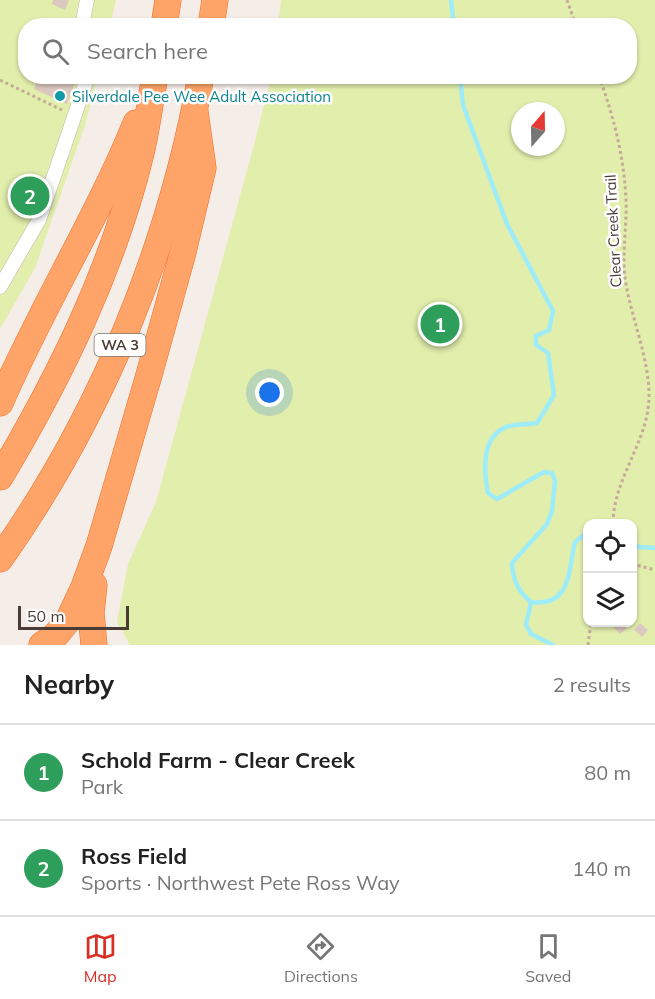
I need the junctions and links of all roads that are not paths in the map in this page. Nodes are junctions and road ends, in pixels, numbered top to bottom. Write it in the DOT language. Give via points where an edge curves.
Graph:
graph roads {
  1 [pos="87,0"];
  2 [pos="168,0"];
  3 [pos="215,0"];
  4 [pos="84,18"];
  5 [pos="165,18"];
  6 [pos="212,18"];
  7 [pos="85,84"];
  8 [pos="152,84"];
  9 [pos="154,84"];
  10 [pos="200,84"];
  11 [pos="195,112"];
  12 [pos="0,287"];
  13 [pos="20,357"];
  14 [pos="0,388"];
  15 [pos="0,403"];
  16 [pos="0,477"];
  17 [pos="99,546"];
  18 [pos="0,559"];
  19 [pos="42,645"];
  20 [pos="94,645"];
  1 -- 4 [label="street"];
  2 -- 5 [label="highway"];
  3 -- 6 [label="highway"];
  7 -- 12 [label="street" via="39,220"];
  8 -- 13 [label="highway" via="111,179"];
  9 -- 16 [label="highway, WA 3" via="132,184 93,297 49,391"];
  10 -- 11 [label="highway, WA 3"];
  11 -- 17 [label="highway" via="201,178"];
  11 -- 18 [label="highway, WA 3" via="150,270 113,362 62,461"];
  13 -- 14 [label="highway"];
  13 -- 15 [label="highway"];
  17 -- 19 [label="highway" via="75,609 56,635"];
  17 -- 20 [label="highway" via="91,613"];
}
